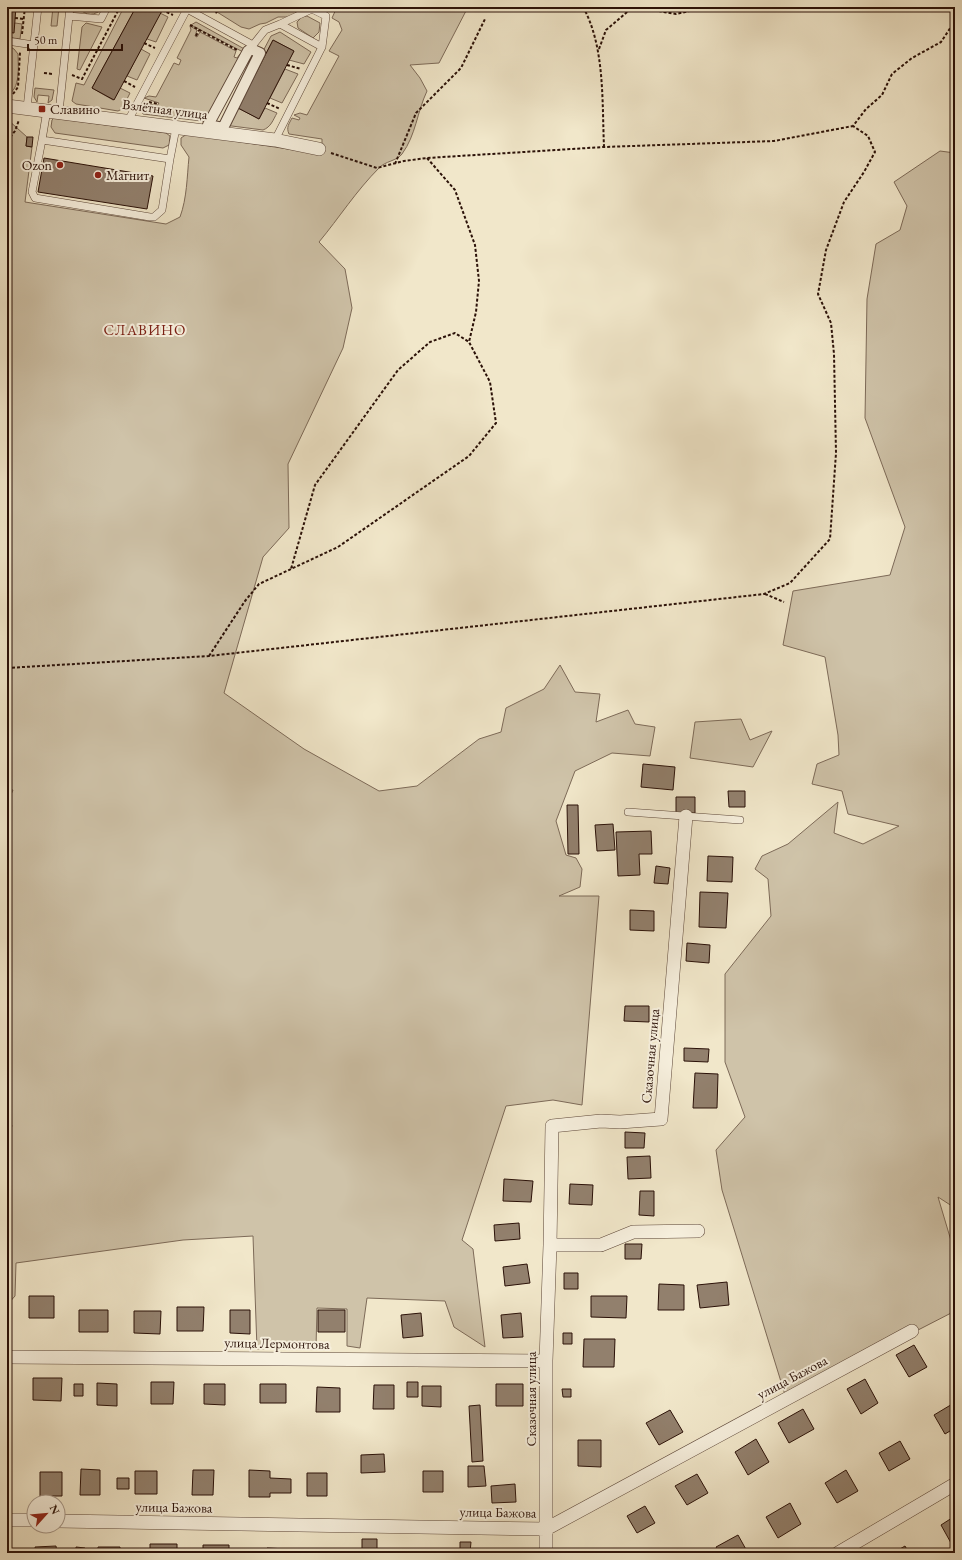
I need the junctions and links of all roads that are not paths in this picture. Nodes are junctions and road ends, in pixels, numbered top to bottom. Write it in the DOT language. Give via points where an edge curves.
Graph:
graph roads {
  1 [pos="38,7"];
  2 [pos="70,7"];
  3 [pos="107,7"];
  4 [pos="320,10"];
  5 [pos="69,16"];
  6 [pos="280,24"];
  7 [pos="7,41"];
  8 [pos="34,45"];
  9 [pos="322,47"];
  10 [pos="246,55"];
  11 [pos="8,101"];
  12 [pos="26,108"];
  13 [pos="53,111"];
  14 [pos="128,121"];
  15 [pos="176,128"];
  16 [pos="42,140"];
  17 [pos="275,140"];
  18 [pos="319,149"];
  19 [pos="170,159"];
  20 [pos="628,812"];
  21 [pos="686,816"];
  22 [pos="740,820"];
  23 [pos="698,1231"];
  24 [pos="550,1245"];
  25 [pos="912,1331"];
  26 [pos="7,1357"];
  27 [pos="546,1361"];
  28 [pos="955,1484"];
  29 [pos="7,1520"];
  30 [pos="26,1520"];
  31 [pos="66,1521"];
  32 [pos="546,1528"];
  33 [pos="546,1553"];
  34 [pos="839,1553"];
  1 -- 8 [label="lane"];
  2 -- 5 [label="lane"];
  3 -- 5 [label="lane" via="102,19"];
  4 -- 6 [label="lane" via="312,9"];
  4 -- 9 [label="lane" via="326,16"];
  5 -- 13 [label="lane"];
  6 -- 9 [label="lane"];
  6 -- 14 [label="lane" via="265,30 253,45 187,9"];
  7 -- 8 [label="lane"];
  8 -- 12 [label="lane"];
  9 -- 17 [label="lane"];
  10 -- 10 [label="street" via="251,49 260,53 223,128 208,125"];
  11 -- 12 [label="street, Взлётная улица"];
  12 -- 13 [label="street, Взлётная улица"];
  13 -- 14 [label="street, Взлётная улица"];
  13 -- 16 [label="lane"];
  14 -- 15 [label="street, Взлётная улица"];
  15 -- 17 [label="street, Взлётная улица"];
  15 -- 19 [label="lane"];
  16 -- 19 [label="lane"];
  16 -- 19 [label="lane" via="32,192 35,198 150,217 154,217 162,210"];
  17 -- 18 [label="street, Взлётная улица"];
  20 -- 21 [label="lane"];
  21 -- 22 [label="lane"];
  21 -- 24 [label="street, Сказочная улица" via="661,1119 552,1126"];
  23 -- 24 [label="street" via="633,1232 601,1245"];
  24 -- 27 [label="street, Сказочная улица"];
  25 -- 32 [label="street, улица Бажова"];
  26 -- 27 [label="street, улица Лермонтова"];
  27 -- 32 [label="street, Сказочная улица"];
  28 -- 34 [label="street"];
  29 -- 30 [label="street"];
  31 -- 32 [label="street, улица Бажова"];
  32 -- 33 [label="street, Сказочная улица"];
}
